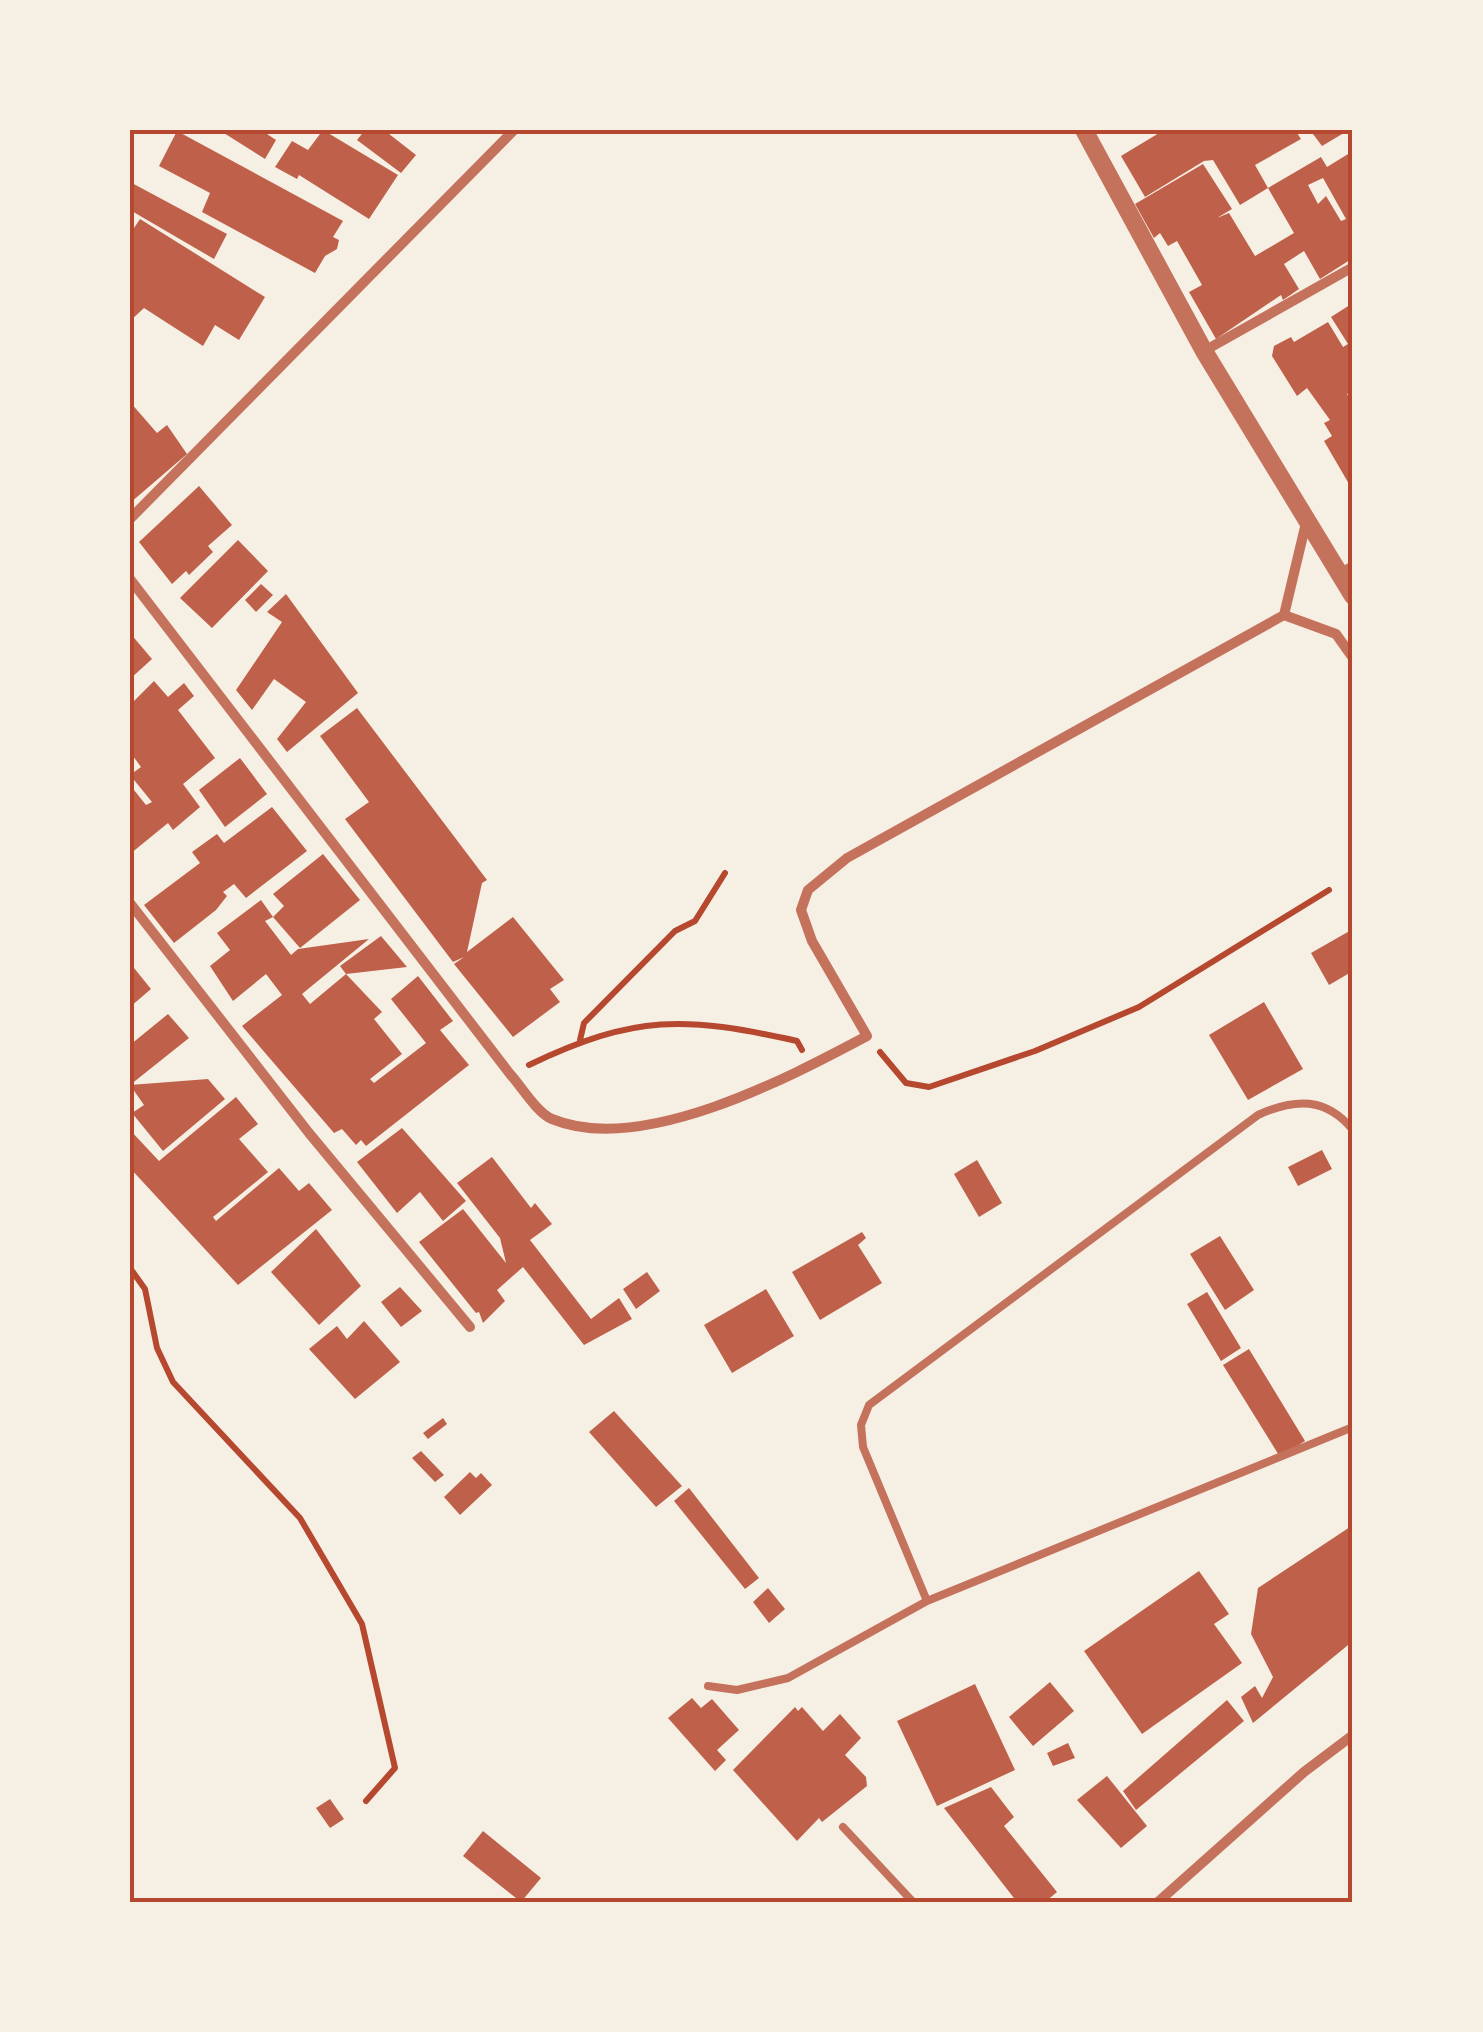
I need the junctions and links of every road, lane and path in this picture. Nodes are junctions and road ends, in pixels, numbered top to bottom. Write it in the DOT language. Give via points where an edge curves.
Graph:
graph roads {
  1 [pos="514,130"];
  2 [pos="1084,130"];
  3 [pos="1353,267"];
  4 [pos="1204,351"];
  5 [pos="130,519"];
  6 [pos="1307,520"];
  7 [pos="1346,570"];
  8 [pos="130,579"];
  9 [pos="1353,596"];
  10 [pos="1284,615"];
  11 [pos="1353,658"];
  12 [pos="725,874"];
  13 [pos="1329,890"];
  14 [pos="130,903"];
  15 [pos="866,1036"];
  16 [pos="580,1040"];
  17 [pos="811,1066"];
  18 [pos="510,1074"];
  19 [pos="1353,1130"];
  20 [pos="130,1268"];
  21 [pos="470,1327"];
  22 [pos="1353,1427"];
  23 [pos="927,1601"];
  24 [pos="708,1686"];
  25 [pos="1353,1735"];
  26 [pos="366,1801"];
  27 [pos="843,1827"];
  28 [pos="913,1902"];
  29 [pos="1158,1902"];
  1 -- 5 [label="street"];
  2 -- 4 [label="street"];
  3 -- 4 [label="street"];
  4 -- 6 [label="street"];
  6 -- 7 [label="street"];
  6 -- 10 [label="street"];
  7 -- 9 [label="street"];
  8 -- 18 [label="street"];
  10 -- 11 [label="street" via="1336,634"];
  10 -- 15 [label="street" via="847,858 808,890 801,910 812,941"];
  12 -- 16 [label="path" via="695,921 675,931 584,1023"];
  13 -- 15 [label="path" via="1139,1007 929,1087 906,1083"];
  14 -- 21 [label="street"];
  15 -- 17 [label="street"];
  16 -- 17 [label="path" via="659,1022 712,1022 797,1041"];
  16 -- 18 [label="path"];
  17 -- 18 [label="street" via="690,1117 593,1127 549,1119"];
  19 -- 23 [label="lane" via="1339,1114 1312,1102 1258,1115 869,1404 861,1425 864,1447"];
  20 -- 26 [label="path" via="145,1289 173,1382 300,1518 362,1624 394,1768"];
  22 -- 23 [label="lane"];
  23 -- 24 [label="lane" via="788,1678 737,1690"];
  25 -- 29 [label="street"];
  27 -- 28 [label="lane"];
}
